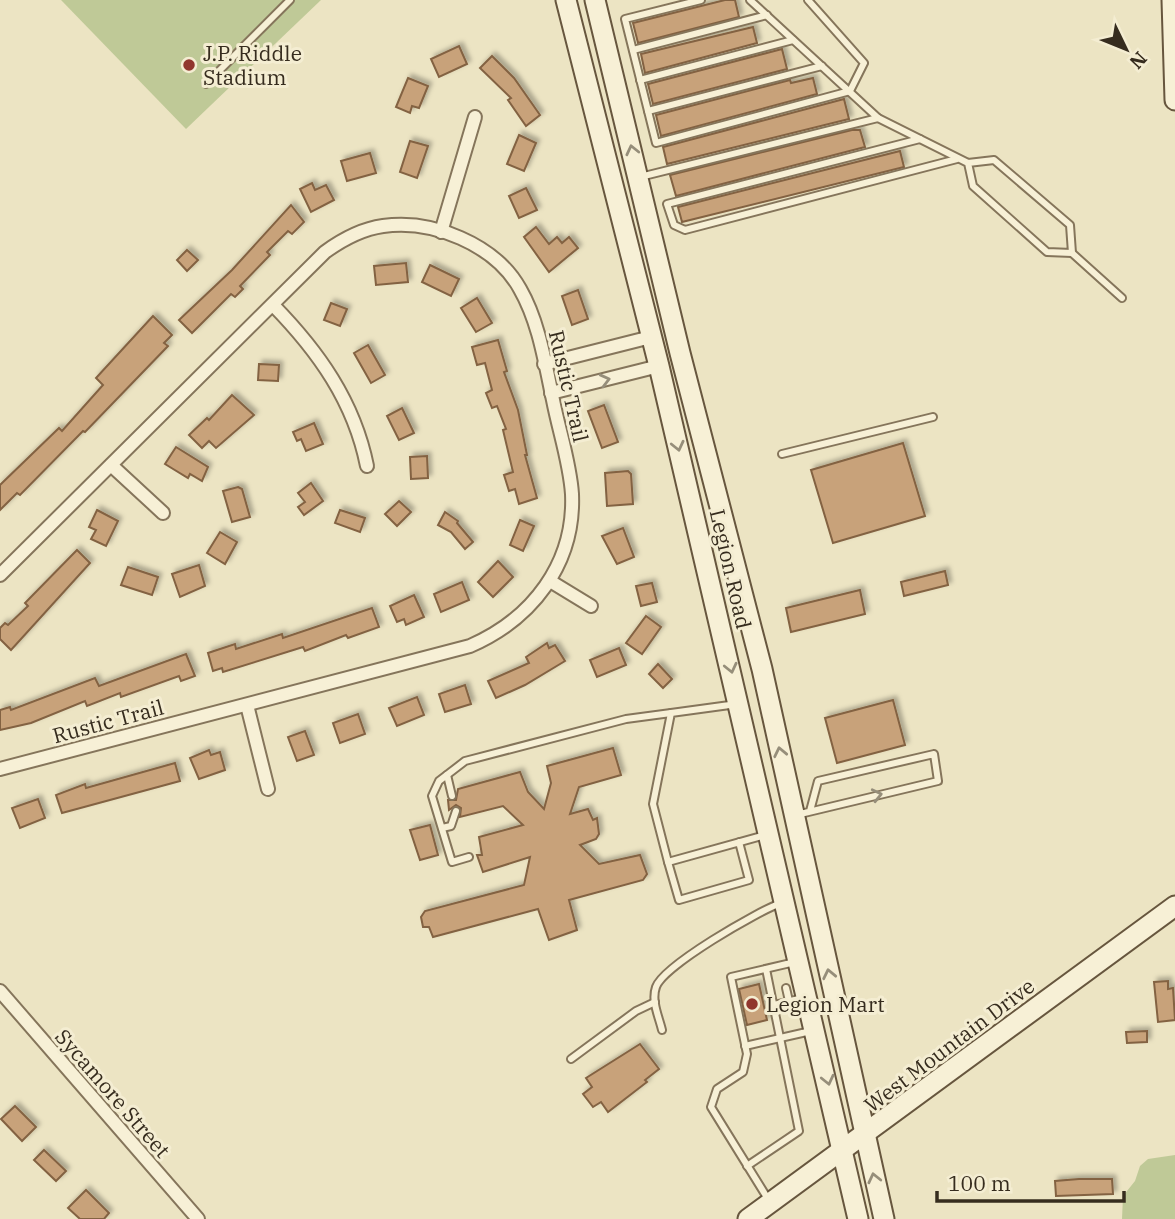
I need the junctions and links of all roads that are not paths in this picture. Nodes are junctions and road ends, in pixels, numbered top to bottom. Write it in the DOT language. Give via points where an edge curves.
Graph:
graph roads {
  1 [pos="290,0"];
  2 [pos="566,0"];
  3 [pos="596,0"];
  4 [pos="701,0"];
  5 [pos="763,0"];
  6 [pos="808,0"];
  7 [pos="1172,0"];
  8 [pos="753,2"];
  9 [pos="766,15"];
  10 [pos="793,40"];
  11 [pos="633,50"];
  12 [pos="822,66"];
  13 [pos="640,80"];
  14 [pos="206,84"];
  15 [pos="589,91"];
  16 [pos="850,92"];
  17 [pos="1175,100"];
  18 [pos="648,111"];
  19 [pos="475,117"];
  20 [pos="878,118"];
  21 [pos="920,139"];
  22 [pos="957,159"];
  23 [pos="968,163"];
  24 [pos="638,178"];
  25 [pos="441,232"];
  26 [pos="1072,253"];
  27 [pos="1122,298"];
  28 [pos="273,304"];
  29 [pos="672,320"];
  30 [pos="651,337"];
  31 [pos="544,364"];
  32 [pos="659,366"];
  33 [pos="551,393"];
  34 [pos="933,417"];
  35 [pos="782,454"];
  36 [pos="111,465"];
  37 [pos="367,466"];
  38 [pos="711,474"];
  39 [pos="163,513"];
  40 [pos="0,575"];
  41 [pos="550,581"];
  42 [pos="591,606"];
  43 [pos="739,704"];
  44 [pos="247,705"];
  45 [pos="671,713"];
  46 [pos="0,769"];
  47 [pos="447,775"];
  48 [pos="268,789"];
  49 [pos="452,796"];
  50 [pos="456,811"];
  51 [pos="802,813"];
  52 [pos="442,828"];
  53 [pos="770,834"];
  54 [pos="739,842"];
  55 [pos="469,857"];
  56 [pos="668,862"];
  57 [pos="786,902"];
  58 [pos="1175,906"];
  59 [pos="791,963"];
  60 [pos="766,969"];
  61 [pos="784,974"];
  62 [pos="786,988"];
  63 [pos="0,991"];
  64 [pos="799,999"];
  65 [pos="655,1002"];
  66 [pos="774,1005"];
  67 [pos="662,1030"];
  68 [pos="816,1030"];
  69 [pos="781,1038"];
  70 [pos="745,1046"];
  71 [pos="571,1059"];
  72 [pos="864,1136"];
  73 [pos="844,1151"];
  74 [pos="747,1166"];
  75 [pos="771,1203"];
  76 [pos="198,1219"];
  77 [pos="748,1219"];
  78 [pos="858,1219"];
  79 [pos="884,1219"];
  1 -- 14 [label="lane"];
  2 -- 15 [label="main road, Legion Road"];
  24 -- 3 [label="main road, Legion Road, one-way"];
  4 -- 11 [label="lane" via="625,19"];
  5 -- 8 [label="lane"];
  6 -- 16 [label="lane" via="863,63"];
  7 -- 17 [label="main road"];
  8 -- 9 [label="lane"];
  9 -- 10 [label="lane"];
  9 -- 11 [label="lane"];
  10 -- 12 [label="lane"];
  10 -- 13 [label="lane"];
  11 -- 13 [label="lane"];
  12 -- 16 [label="lane"];
  12 -- 18 [label="lane"];
  13 -- 18 [label="lane"];
  15 -- 29 [label="main road" via="602,107 661,314"];
  15 -- 30 [label="main road, Legion Road"];
  16 -- 18 [label="lane" via="656,143"];
  16 -- 20 [label="lane"];
  19 -- 25 [label="street"];
  20 -- 21 [label="lane"];
  20 -- 24 [label="lane"];
  21 -- 22 [label="lane"];
  21 -- 22 [label="lane" via="667,204 674,225 685,230"];
  22 -- 23 [label="lane"];
  23 -- 26 [label="lane" via="973,186 1047,252"];
  23 -- 26 [label="lane" via="994,160 1070,225"];
  24 -- 29 [label="main road, Legion Road"];
  25 -- 28 [label="street, Rustic Trail" via="421,226 382,226 344,239"];
  25 -- 31 [label="street, Rustic Trail" via="480,247 510,273 530,311"];
  26 -- 27 [label="lane"];
  28 -- 36 [label="street, Rustic Trail"];
  28 -- 37 [label="street" via="300,332 340,389 354,418"];
  29 -- 38 [label="main road, Legion Road"];
  30 -- 31 [label="street"];
  30 -- 32 [label="main road, Legion Road"];
  30 -- 38 [label="main road" via="662,339 667,347 701,465"];
  31 -- 33 [label="street, Rustic Trail"];
  33 -- 32 [label="street, one-way"];
  32 -- 43 [label="main road, Legion Road, one-way"];
  33 -- 41 [label="street, Rustic Trail" via="572,494 569,534"];
  34 -- 35 [label="lane"];
  36 -- 39 [label="street"];
  36 -- 40 [label="street, Rustic Trail"];
  51 -- 38 [label="main road, Legion Road, one-way"];
  41 -- 42 [label="street"];
  41 -- 44 [label="street, Rustic Trail" via="508,627 470,646"];
  43 -- 45 [label="lane"];
  43 -- 53 [label="main road, Legion Road"];
  44 -- 46 [label="street, Rustic Trail"];
  44 -- 48 [label="street"];
  45 -- 47 [label="lane" via="626,719 465,761"];
  45 -- 56 [label="lane" via="653,804"];
  47 -- 49 [label="lane"];
  47 -- 52 [label="lane" via="432,796"];
  50 -- 52 [label="lane" via="451,826"];
  51 -- 51 [label="lane, one-way" via="938,780 934,754 818,781"];
  72 -- 51 [label="main road, Legion Road, one-way"];
  52 -- 55 [label="lane" via="452,862"];
  53 -- 54 [label="lane"];
  53 -- 57 [label="main road, Legion Road"];
  54 -- 56 [label="lane"];
  54 -- 56 [label="lane" via="749,880 679,900"];
  57 -- 59 [label="main road, Legion Road"];
  57 -- 65 [label="lane" via="758,911 669,971 656,986"];
  58 -- 72 [label="main road, West Mountain Drive"];
  59 -- 60 [label="lane"];
  59 -- 61 [label="lane"];
  59 -- 64 [label="main road, Legion Road"];
  60 -- 66 [label="lane"];
  60 -- 70 [label="lane" via="731,976"];
  62 -- 64 [label="lane"];
  63 -- 76 [label="street, Sycamore Street"];
  64 -- 66 [label="lane"];
  64 -- 68 [label="main road, Legion Road"];
  65 -- 67 [label="lane"];
  65 -- 71 [label="lane"];
  66 -- 69 [label="lane"];
  68 -- 69 [label="lane"];
  68 -- 73 [label="main road, Legion Road, one-way"];
  69 -- 70 [label="lane"];
  69 -- 74 [label="lane" via="799,1131"];
  70 -- 74 [label="lane" via="743,1072 717,1089 711,1107"];
  72 -- 73 [label="main road, West Mountain Drive"];
  79 -- 72 [label="main road, Legion Road, one-way"];
  73 -- 75 [label="main road, West Mountain Drive"];
  73 -- 78 [label="main road, Legion Road"];
  74 -- 75 [label="lane"];
  75 -- 77 [label="main road, West Mountain Drive"];
}
